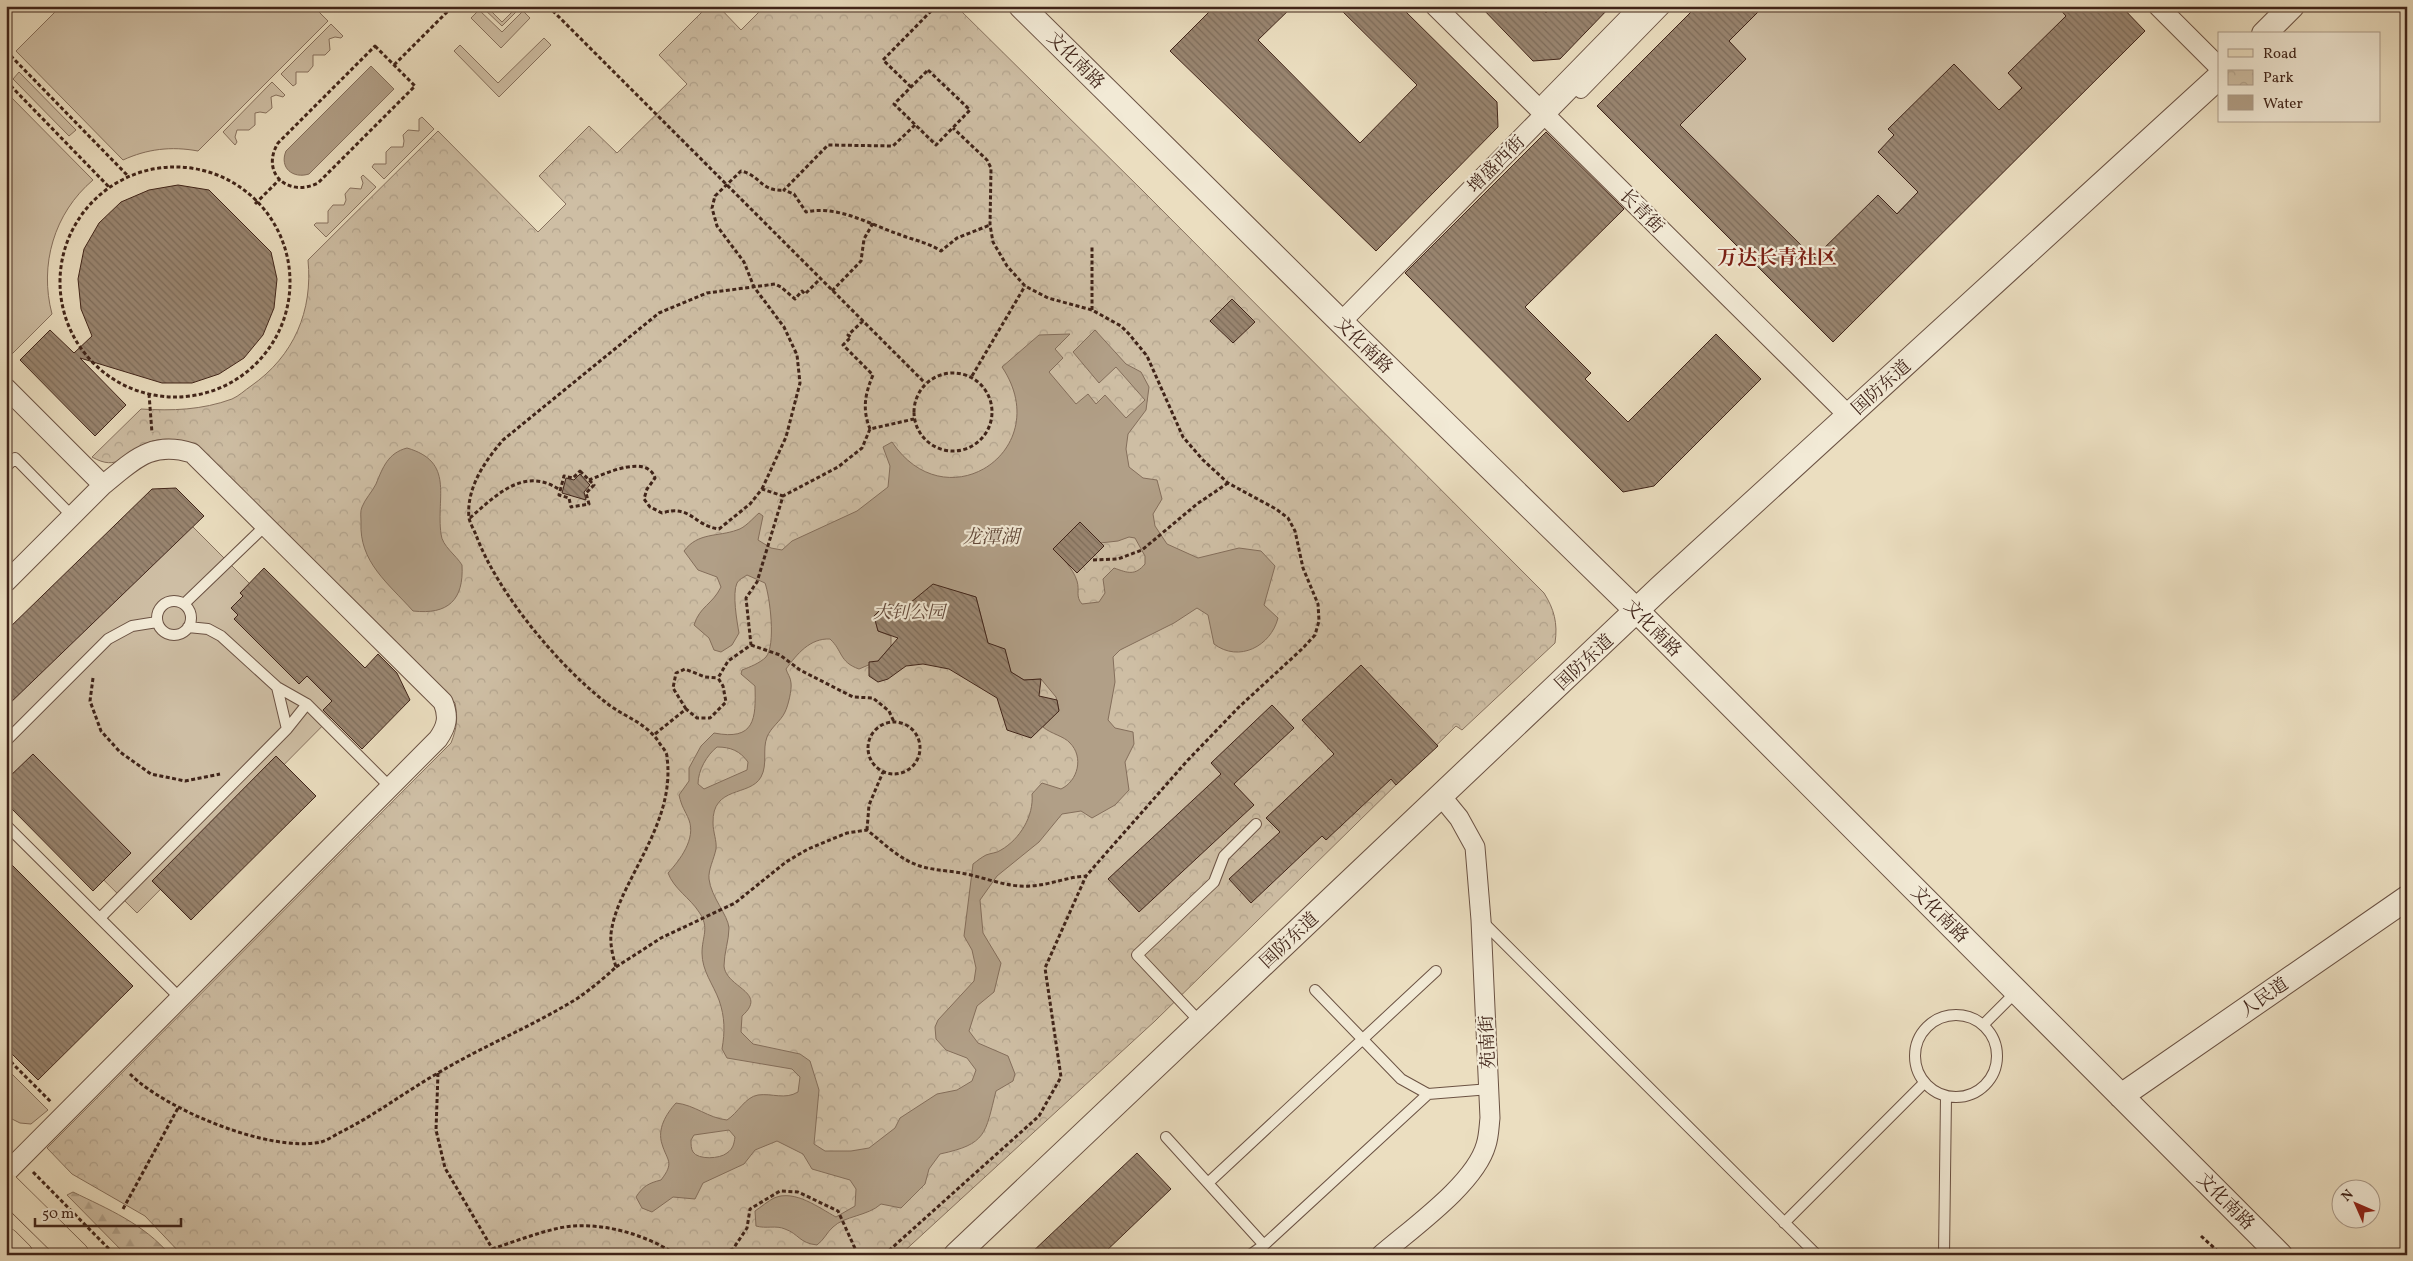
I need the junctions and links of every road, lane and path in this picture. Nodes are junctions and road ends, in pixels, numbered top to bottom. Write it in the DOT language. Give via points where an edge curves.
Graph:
graph roads {
  1 [pos="16,6"];
  2 [pos="453,6"];
  3 [pos="548,6"];
  4 [pos="936,6"];
  5 [pos="1021,6"];
  6 [pos="1435,6"];
  7 [pos="1637,6"];
  8 [pos="1651,6"];
  9 [pos="1664,6"];
  10 [pos="2158,6"];
  11 [pos="2292,6"];
  12 [pos="6,16"];
  13 [pos="2266,32"];
  14 [pos="6,51"];
  15 [pos="394,65"];
  16 [pos="2218,66"];
  17 [pos="2218,78"];
  18 [pos="6,81"];
  19 [pos="911,87"];
  20 [pos="1544,115"];
  21 [pos="915,124"];
  22 [pos="953,128"];
  23 [pos="128,176"];
  24 [pos="280,179"];
  25 [pos="727,184"];
  26 [pos="109,187"];
  27 [pos="784,190"];
  28 [pos="255,204"];
  29 [pos="873,223"];
  30 [pos="990,225"];
  31 [pos="1092,245"];
  32 [pos="820,279"];
  33 [pos="1025,286"];
  34 [pos="754,287"];
  35 [pos="832,290"];
  36 [pos="1092,310"];
  37 [pos="863,321"];
  38 [pos="1340,322"];
  39 [pos="972,376"];
  40 [pos="925,384"];
  41 [pos="6,388"];
  42 [pos="148,394"];
  43 [pos="1848,416"];
  44 [pos="914,420"];
  45 [pos="870,429"];
  46 [pos="154,450"];
  47 [pos="6,467"];
  48 [pos="589,480"];
  49 [pos="1228,483"];
  50 [pos="103,485"];
  51 [pos="560,490"];
  52 [pos="762,490"];
  53 [pos="783,496"];
  54 [pos="72,516"];
  55 [pos="469,518"];
  56 [pos="265,526"];
  57 [pos="1093,560"];
  58 [pos="6,582"];
  59 [pos="184,604"];
  60 [pos="1637,611"];
  61 [pos="157,622"];
  62 [pos="188,627"];
  63 [pos="751,645"];
  64 [pos="93,678"];
  65 [pos="718,678"];
  66 [pos="277,687"];
  67 [pos="307,704"];
  68 [pos="686,709"];
  69 [pos="894,722"];
  70 [pos="287,729"];
  71 [pos="655,734"];
  72 [pos="6,741"];
  73 [pos="225,772"];
  74 [pos="883,772"];
  75 [pos="390,787"];
  76 [pos="1441,796"];
  77 [pos="1256,824"];
  78 [pos="6,825"];
  79 [pos="867,830"];
  80 [pos="1086,876"];
  81 [pos="2407,898"];
  82 [pos="100,918"];
  83 [pos="1481,920"];
  84 [pos="616,968"];
  85 [pos="1436,971"];
  86 [pos="1315,990"];
  87 [pos="2017,991"];
  88 [pos="180,998"];
  89 [pos="1201,1023"];
  90 [pos="1984,1024"];
  91 [pos="1362,1039"];
  92 [pos="6,1057"];
  93 [pos="115,1063"];
  94 [pos="438,1073"];
  95 [pos="1924,1083"];
  96 [pos="1490,1089"];
  97 [pos="1428,1094"];
  98 [pos="1946,1096"];
  99 [pos="2122,1096"];
  100 [pos="178,1108"];
  101 [pos="64,1115"];
  102 [pos="1166,1137"];
  103 [pos="20,1159"];
  104 [pos="6,1173"];
  105 [pos="1208,1183"];
  106 [pos="6,1187"];
  107 [pos="123,1209"];
  108 [pos="1784,1223"];
  109 [pos="2202,1236"];
  110 [pos="6,1242"];
  111 [pos="1264,1245"];
  112 [pos="492,1249"];
  113 [pos="390,1250"];
  114 [pos="19,1255"];
  115 [pos="75,1255"];
  116 [pos="115,1255"];
  117 [pos="395,1255"];
  118 [pos="496,1255"];
  119 [pos="677,1255"];
  120 [pos="718,1255"];
  121 [pos="858,1255"];
  122 [pos="884,1255"];
  123 [pos="956,1255"];
  124 [pos="1250,1255"];
  125 [pos="1381,1255"];
  126 [pos="1816,1255"];
  127 [pos="1944,1255"];
  128 [pos="2222,1255"];
  129 [pos="2280,1255"];
  1 -- 12 [label="path"];
  2 -- 15 [label="path"];
  3 -- 25 [label="path"];
  4 -- 19 [label="path" via="883,60"];
  5 -- 38 [label="street, 文化南路"];
  6 -- 20 [label="street, 长青街"];
  7 -- 20 [label="street" via="1545,100"];
  8 -- 20 [label="street, 增盛西街"];
  9 -- 20 [label="street" via="1563,109"];
  10 -- 16 [label="street"];
  11 -- 13 [label="street"];
  14 -- 23 [label="path"];
  15 -- 24 [label="path" via="375,46 298,122 273,151 271,162"];
  15 -- 24 [label="path" via="415,86 318,183 298,189"];
  17 -- 43 [label="street, 国防东道"];
  18 -- 26 [label="path"];
  19 -- 21 [label="path" via="894,104"];
  19 -- 22 [label="path" via="928,70 970,110"];
  20 -- 38 [label="street, 增盛西街"];
  20 -- 43 [label="street, 长青街"];
  21 -- 22 [label="path" via="936,145"];
  21 -- 27 [label="path" via="893,146 828,145"];
  22 -- 30 [label="path" via="987,160 991,168"];
  23 -- 26 [label="path"];
  23 -- 28 [label="path" via="162,166 198,167 231,179"];
  24 -- 28 [label="path"];
  25 -- 27 [label="path" via="741,171 751,174 772,191"];
  25 -- 32 [label="path"];
  25 -- 34 [label="path" via="715,196 712,208 717,226 744,262"];
  26 -- 42 [label="path" via="80,215 63,252 60,293 70,332 94,365 127,387"];
  27 -- 29 [label="path" via="794,194 806,212 828,210"];
  28 -- 42 [label="path" via="281,230 292,266 290,303 277,338 253,368 222,388 186,397"];
  29 -- 30 [label="path" via="896,234 926,242 941,251 957,238"];
  29 -- 35 [label="path" via="864,239 861,261"];
  30 -- 33 [label="path" via="993,242 1002,258"];
  31 -- 36 [label="path"];
  32 -- 34 [label="path" via="805,294 802,291 794,299 775,284"];
  32 -- 35 [label="path"];
  33 -- 36 [label="path" via="1048,298"];
  33 -- 39 [label="path"];
  34 -- 52 [label="path" via="784,327 797,355 800,383 786,436"];
  34 -- 55 [label="path" via="707,292 658,312 503,440 484,463 471,495"];
  35 -- 37 [label="path"];
  36 -- 49 [label="path" via="1120,326 1147,356 1183,437"];
  37 -- 40 [label="path"];
  37 -- 45 [label="path" via="848,335 851,337 843,345 873,375 864,405"];
  38 -- 60 [label="street, 文化南路"];
  39 -- 40 [label="path" via="947,372"];
  39 -- 44 [label="path" via="989,394 992,418 981,439 971,447 960,451 936,448 918,431"];
  40 -- 44 [label="path" via="915,400"];
  41 -- 50 [label="street"];
  42 -- 46 [label="path"];
  43 -- 60 [label="street, 国防东道"];
  44 -- 45 [label="path"];
  45 -- 53 [label="path" via="862,448 838,467"];
  46 -- 50 [label="street" via="140,456"];
  46 -- 56 [label="street" via="176,448 192,453"];
  47 -- 54 [label="lane" via="15,458"];
  48 -- 51 [label="path" via="580,471 573,478 564,476"];
  48 -- 51 [label="path" via="594,485 586,493 588,504 570,507 569,498 559,495"];
  48 -- 52 [label="path" via="616,469 645,466 652,470 655,478 644,499 650,507 662,513 674,509 687,512 708,528 719,529"];
  49 -- 57 [label="path" via="1142,550 1118,559"];
  49 -- 80 [label="path" via="1288,518 1318,604 1319,621 1315,635 1187,761"];
  50 -- 54 [label="street"];
  51 -- 55 [label="path" via="549,482 533,479 506,488"];
  52 -- 53 [label="path"];
  53 -- 63 [label="path" via="758,582 746,598"];
  54 -- 58 [label="street"];
  55 -- 71 [label="path" via="483,554 529,623 599,698"];
  56 -- 59 [label="lane"];
  56 -- 75 [label="street" via="443,702 447,712 446,728"];
  59 -- 61 [label="lane" via="174,601 164,604 158,612"];
  59 -- 62 [label="lane" via="190,612"];
  60 -- 76 [label="street, 国防东道"];
  60 -- 87 [label="street, 文化南路"];
  61 -- 62 [label="lane" via="168,634 180,634"];
  61 -- 72 [label="lane" via="132,626 108,639"];
  62 -- 66 [label="lane" via="208,629 221,636"];
  63 -- 65 [label="path" via="728,661"];
  63 -- 69 [label="path" via="780,655 800,670 853,697 873,698 889,710"];
  64 -- 73 [label="path" via="90,701 101,731 120,752 143,769 151,774 185,781"];
  65 -- 68 [label="path" via="726,702 710,718 697,718"];
  65 -- 68 [label="path" via="685,669 676,673 673,688"];
  66 -- 67 [label="lane"];
  66 -- 70 [label="lane"];
  67 -- 70 [label="lane"];
  67 -- 75 [label="lane"];
  68 -- 71 [label="path"];
  69 -- 74 [label="path" via="877,728 868,743 870,760"];
  69 -- 74 [label="path" via="909,727 915,733 920,749 914,765 908,770 891,774"];
  70 -- 82 [label="lane"];
  71 -- 84 [label="path" via="667,755 668,788 660,821 619,902 611,934"];
  74 -- 79 [label="path" via="869,805"];
  75 -- 88 [label="street"];
  76 -- 83 [label="street, 苑南街" via="1460,818 1476,847"];
  76 -- 89 [label="street, 国防东道"];
  77 -- 89 [label="lane" via="1224,856 1214,882 1136,955"];
  78 -- 82 [label="lane"];
  79 -- 80 [label="path" via="911,863 940,872 1027,886 1048,885 1074,876"];
  79 -- 84 [label="path" via="847,833 786,862 735,903 661,938"];
  80 -- 122 [label="path" via="1045,968 1061,1077 1040,1116"];
  81 -- 99 [label="street, 人民道"];
  82 -- 88 [label="lane"];
  83 -- 96 [label="street, 苑南街"];
  83 -- 108 [label="lane"];
  84 -- 94 [label="path" via="578,998"];
  85 -- 91 [label="lane"];
  86 -- 91 [label="lane"];
  87 -- 90 [label="lane"];
  87 -- 99 [label="street, 文化南路"];
  88 -- 93 [label="street"];
  89 -- 123 [label="street, 国防东道"];
  90 -- 95 [label="lane" via="1958,1014 1932,1021 1922,1031 1914,1058"];
  90 -- 98 [label="lane" via="1997,1048 1993,1074 1985,1086 1973,1094"];
  91 -- 97 [label="lane" via="1401,1079"];
  91 -- 105 [label="lane"];
  92 -- 101 [label="path"];
  93 -- 100 [label="path"];
  93 -- 101 [label="street"];
  94 -- 100 [label="path" via="358,1124 322,1142 264,1138 216,1124"];
  94 -- 112 [label="path" via="436,1130 445,1168"];
  95 -- 98 [label="lane" via="1934,1092"];
  95 -- 108 [label="lane"];
  96 -- 97 [label="lane"];
  96 -- 125 [label="street, 苑南街" via="1486,1145 1475,1168"];
  97 -- 111 [label="lane"];
  98 -- 127 [label="lane"];
  99 -- 129 [label="street, 文化南路"];
  100 -- 107 [label="path"];
  101 -- 103 [label="street"];
  102 -- 105 [label="lane"];
  103 -- 104 [label="street"];
  103 -- 116 [label="path"];
  105 -- 111 [label="lane"];
  106 -- 115 [label="main road"];
  108 -- 126 [label="lane"];
  109 -- 128 [label="path"];
  110 -- 114 [label="main road"];
  111 -- 124 [label="lane"];
  112 -- 118 [label="path"];
  112 -- 119 [label="path" via="556,1228 586,1226 628,1232"];
  113 -- 117 [label="path"];
  120 -- 121 [label="path" via="733,1249 747,1228 750,1209 780,1191 798,1192 838,1211"];
}
